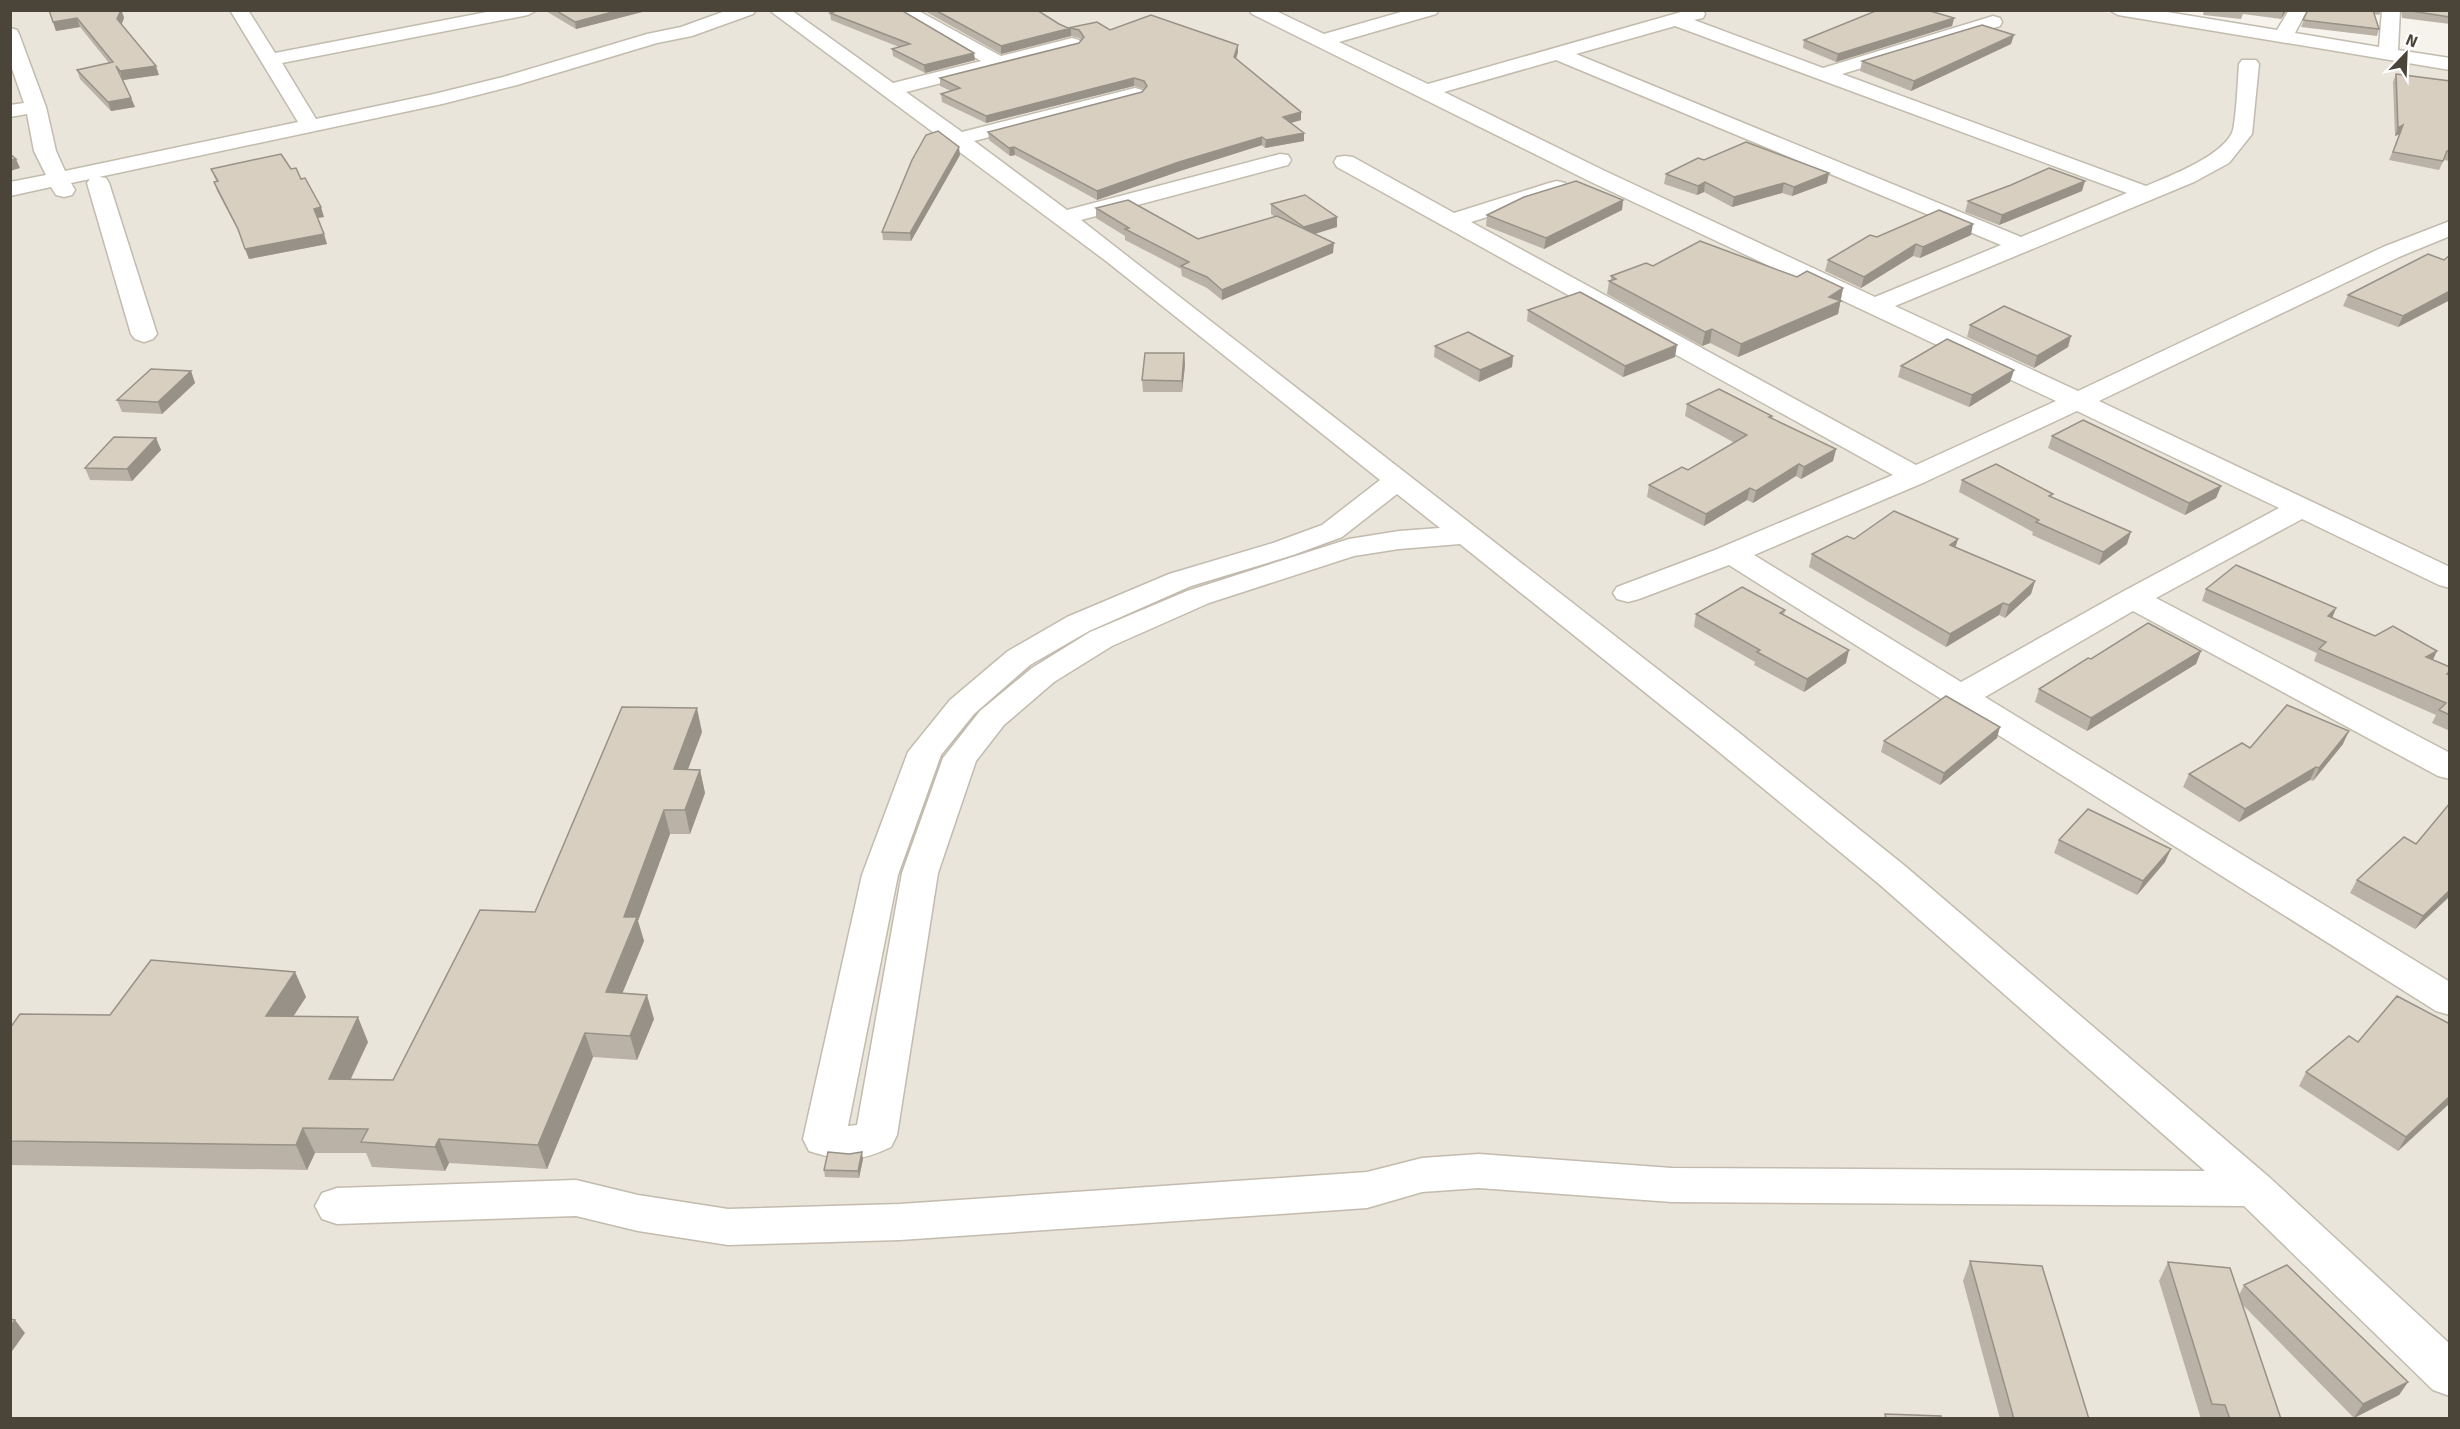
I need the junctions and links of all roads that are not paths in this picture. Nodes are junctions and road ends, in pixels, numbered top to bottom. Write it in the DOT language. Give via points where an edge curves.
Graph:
graph roads {
  1 [pos="239,10"];
  2 [pos="528,10"];
  3 [pos="747,10"];
  4 [pos="902,10"];
  5 [pos="1258,10"];
  6 [pos="1430,10"];
  7 [pos="1709,10"];
  8 [pos="2118,10"];
  9 [pos="2298,10"];
  10 [pos="2391,10"];
  11 [pos="797,16"];
  12 [pos="1676,20"];
  13 [pos="1993,22"];
  14 [pos="685,32"];
  15 [pos="10,34"];
  16 [pos="2283,37"];
  17 [pos="1322,41"];
  18 [pos="1072,44"];
  19 [pos="1559,54"];
  20 [pos="2388,54"];
  21 [pos="269,60"];
  22 [pos="999,63"];
  23 [pos="2249,64"];
  24 [pos="2450,64"];
  25 [pos="1823,74"];
  26 [pos="891,90"];
  27 [pos="1426,91"];
  28 [pos="1135,94"];
  29 [pos="36,107"];
  30 [pos="10,111"];
  31 [pos="311,127"];
  32 [pos="958,139"];
  33 [pos="1280,160"];
  34 [pos="1344,162"];
  35 [pos="1597,176"];
  36 [pos="98,183"];
  37 [pos="61,185"];
  38 [pos="10,189"];
  39 [pos="2146,193"];
  40 [pos="10,200"];
  41 [pos="1063,218"];
  42 [pos="1450,222"];
  43 [pos="2450,228"];
  44 [pos="2020,245"];
  45 [pos="1874,306"];
  46 [pos="144,334"];
  47 [pos="2077,401"];
  48 [pos="1915,476"];
  49 [pos="1397,480"];
  50 [pos="2302,508"];
  51 [pos="1467,535"];
  52 [pos="1732,555"];
  53 [pos="2450,579"];
  54 [pos="1628,593"];
  55 [pos="2133,598"];
  56 [pos="1090,632"];
  57 [pos="1960,697"];
  58 [pos="924,752"];
  59 [pos="960,758"];
  60 [pos="2450,768"];
  61 [pos="920,873"];
  62 [pos="880,875"];
  63 [pos="2450,1001"];
  64 [pos="2253,1189"];
  65 [pos="337,1206"];
  66 [pos="2450,1375"];
  1 -- 21 [label="street"];
  2 -- 21 [label="street"];
  3 -- 14 [label="street"];
  4 -- 22 [label="street"];
  5 -- 17 [label="street"];
  6 -- 17 [label="street"];
  7 -- 12 [label="street"];
  8 -- 16 [label="street"];
  9 -- 16 [label="street"];
  10 -- 20 [label="street"];
  11 -- 26 [label="street"];
  12 -- 19 [label="street"];
  12 -- 25 [label="street"];
  13 -- 25 [label="street"];
  14 -- 31 [label="street" via="467,92"];
  14 -- 36 [label="street" via="658,46 521,88"];
  15 -- 29 [label="street"];
  16 -- 20 [label="street"];
  17 -- 27 [label="street"];
  18 -- 22 [label="street"];
  19 -- 27 [label="street"];
  19 -- 44 [label="street"];
  20 -- 24 [label="street"];
  21 -- 31 [label="street"];
  22 -- 26 [label="street"];
  23 -- 39 [label="street" via="2242,134 2221,158"];
  25 -- 39 [label="street"];
  26 -- 32 [label="street"];
  27 -- 35 [label="street"];
  28 -- 32 [label="street"];
  29 -- 30 [label="street"];
  29 -- 37 [label="street" via="45,151"];
  31 -- 37 [label="street"];
  32 -- 41 [label="street"];
  33 -- 41 [label="street"];
  34 -- 42 [label="street"];
  35 -- 42 [label="street"];
  35 -- 45 [label="street"];
  36 -- 37 [label="street"];
  36 -- 46 [label="street"];
  37 -- 38 [label="street"];
  37 -- 40 [label="street"];
  39 -- 44 [label="street"];
  41 -- 49 [label="street"];
  42 -- 48 [label="street"];
  43 -- 47 [label="street" via="2391,252"];
  44 -- 45 [label="street"];
  45 -- 47 [label="street"];
  47 -- 48 [label="street"];
  47 -- 50 [label="street"];
  48 -- 52 [label="street"];
  49 -- 51 [label="street"];
  49 -- 56 [label="street" via="1332,531 1180,580"];
  50 -- 53 [label="street"];
  50 -- 55 [label="street"];
  51 -- 56 [label="street" via="1349,548"];
  51 -- 64 [label="street" via="1892,875"];
  52 -- 54 [label="street"];
  52 -- 57 [label="street"];
  55 -- 57 [label="street"];
  55 -- 60 [label="street"];
  56 -- 58 [label="street" via="1019,658 962,707"];
  56 -- 59 [label="street" via="992,718"];
  57 -- 63 [label="street"];
  58 -- 59 [label="street"];
  58 -- 62 [label="street"];
  59 -- 61 [label="street"];
  61 -- 62 [label="street"];
  61 -- 62 [label="street" via="876,1136 848,1144 824,1139"];
  64 -- 65 [label="street" via="1672,1185 1479,1171 1422,1175 1368,1190 900,1222 728,1227 638,1213 576,1198"];
  64 -- 66 [label="street"];
}
